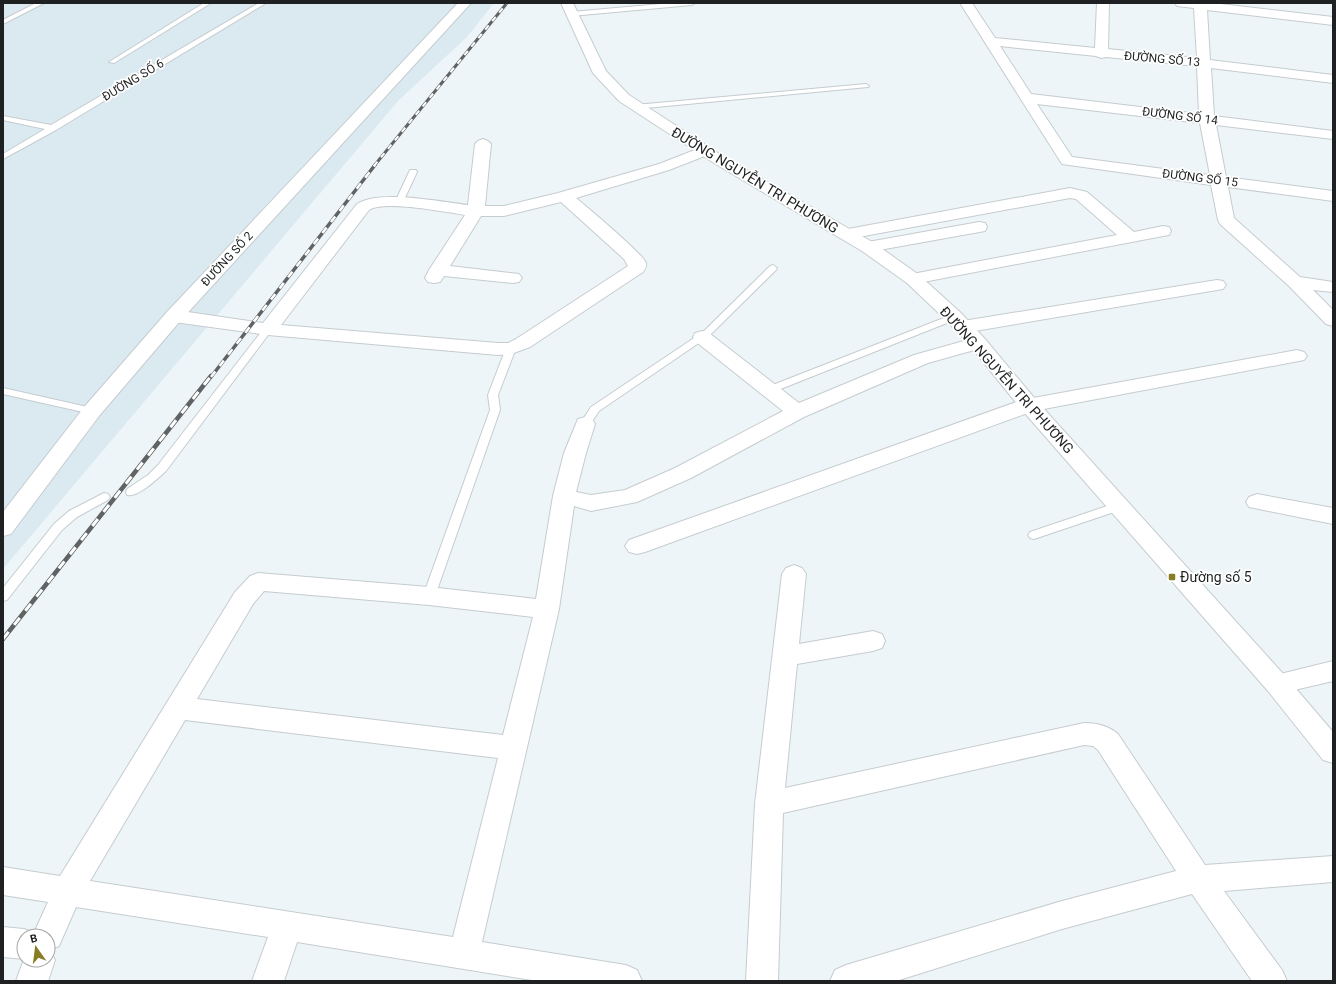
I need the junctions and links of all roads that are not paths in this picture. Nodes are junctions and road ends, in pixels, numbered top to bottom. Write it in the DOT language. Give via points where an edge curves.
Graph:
graph roads {
  1 [pos="41,3"];
  2 [pos="208,3"];
  3 [pos="251,3"];
  4 [pos="464,3"];
  5 [pos="692,3"];
  6 [pos="966,3"];
  7 [pos="1103,3"];
  8 [pos="1181,3"];
  9 [pos="262,4"];
  10 [pos="1200,4"];
  11 [pos="569,8"];
  12 [pos="1333,21"];
  13 [pos="3,22"];
  14 [pos="990,41"];
  15 [pos="1101,54"];
  16 [pos="112,62"];
  17 [pos="1204,63"];
  18 [pos="1333,79"];
  19 [pos="866,86"];
  20 [pos="1027,98"];
  21 [pos="635,107"];
  22 [pos="3,118"];
  23 [pos="1207,119"];
  24 [pos="53,128"];
  25 [pos="1333,135"];
  26 [pos="483,144"];
  27 [pos="705,151"];
  28 [pos="3,157"];
  29 [pos="413,172"];
  30 [pos="1217,180"];
  31 [pos="564,196"];
  32 [pos="1333,196"];
  33 [pos="399,202"];
  34 [pos="476,211"];
  35 [pos="979,227"];
  36 [pos="1163,231"];
  37 [pos="848,234"];
  38 [pos="1130,237"];
  39 [pos="868,247"];
  40 [pos="773,268"];
  41 [pos="513,278"];
  42 [pos="913,279"];
  43 [pos="1295,282"];
  44 [pos="1216,286"];
  45 [pos="1333,287"];
  46 [pos="174,316"];
  47 [pos="1333,320"];
  48 [pos="958,322"];
  49 [pos="268,329"];
  50 [pos="702,337"];
  51 [pos="978,343"];
  52 [pos="511,348"];
  53 [pos="1297,356"];
  54 [pos="770,390"];
  55 [pos="3,391"];
  56 [pos="1030,405"];
  57 [pos="92,411"];
  58 [pos="797,412"];
  59 [pos="585,424"];
  60 [pos="133,489"];
  61 [pos="564,496"];
  62 [pos="103,501"];
  63 [pos="1257,502"];
  64 [pos="1119,506"];
  65 [pos="1333,516"];
  66 [pos="3,528"];
  67 [pos="1034,535"];
  68 [pos="637,546"];
  69 [pos="794,574"];
  70 [pos="429,596"];
  71 [pos="3,597"];
  72 [pos="547,608"];
  73 [pos="873,641"];
  74 [pos="785,656"];
  75 [pos="1333,671"];
  76 [pos="1277,684"];
  77 [pos="178,708"];
  78 [pos="514,748"];
  79 [pos="1333,752"];
  80 [pos="769,804"];
  81 [pos="1333,869"];
  82 [pos="1198,879"];
  83 [pos="3,881"];
  84 [pos="68,891"];
  85 [pos="287,926"];
  86 [pos="52,928"];
  87 [pos="3,942"];
  88 [pos="16,943"];
  89 [pos="464,954"];
  90 [pos="36,968"];
  91 [pos="578,976"];
  92 [pos="32,981"];
  93 [pos="268,981"];
  94 [pos="626,981"];
  95 [pos="762,981"];
  96 [pos="846,981"];
  97 [pos="1271,981"];
  1 -- 13 [label="lane"];
  2 -- 16 [label="lane"];
  3 -- 9 [label="lane"];
  4 -- 46 [label="street, ĐƯỜNG SỐ 2"];
  5 -- 11 [label="lane"];
  6 -- 14 [label="street"];
  7 -- 15 [label="street"];
  8 -- 10 [label="street"];
  9 -- 24 [label="lane, ĐƯỜNG SỐ 6"];
  10 -- 12 [label="street" via="1316,13"];
  10 -- 17 [label="street"];
  11 -- 21 [label="street, ĐƯỜNG NGUYỄN TRI PHƯƠNG" via="600,73"];
  14 -- 15 [label="street, ĐƯỜNG SỐ 13"];
  14 -- 20 [label="street"];
  15 -- 17 [label="street, ĐƯỜNG SỐ 13"];
  17 -- 18 [label="street, ĐƯỜNG SỐ 13"];
  17 -- 23 [label="street"];
  19 -- 21 [label="lane"];
  20 -- 23 [label="street, ĐƯỜNG SỐ 14"];
  20 -- 30 [label="street, ĐƯỜNG SỐ 15" via="1067,161"];
  21 -- 27 [label="street, ĐƯỜNG NGUYỄN TRI PHƯƠNG"];
  22 -- 24 [label="lane"];
  23 -- 25 [label="street, ĐƯỜNG SỐ 14"];
  23 -- 30 [label="street"];
  24 -- 28 [label="lane, ĐƯỜNG SỐ 6"];
  26 -- 34 [label="street"];
  27 -- 31 [label="street" via="664,167"];
  27 -- 37 [label="street, ĐƯỜNG NGUYỄN TRI PHƯƠNG"];
  29 -- 33 [label="lane"];
  30 -- 32 [label="street, ĐƯỜNG SỐ 15"];
  30 -- 43 [label="street" via="1226,220"];
  31 -- 34 [label="street" via="504,211"];
  31 -- 52 [label="street" via="630,255 637,263 637,268 523,343"];
  33 -- 34 [label="street"];
  33 -- 49 [label="street" via="377,201 363,207"];
  34 -- 41 [label="street" via="436,274"];
  35 -- 39 [label="street"];
  36 -- 38 [label="street"];
  37 -- 38 [label="street" via="1070,192 1081,195"];
  37 -- 39 [label="street, ĐƯỜNG NGUYỄN TRI PHƯƠNG"];
  38 -- 42 [label="street"];
  39 -- 42 [label="street, ĐƯỜNG NGUYỄN TRI PHƯƠNG"];
  40 -- 50 [label="lane"];
  42 -- 48 [label="street, ĐƯỜNG NGUYỄN TRI PHƯƠNG"];
  43 -- 45 [label="street"];
  43 -- 47 [label="street"];
  44 -- 48 [label="street"];
  46 -- 49 [label="street"];
  46 -- 57 [label="street, ĐƯỜNG SỐ 2"];
  48 -- 51 [label="street, ĐƯỜNG NGUYỄN TRI PHƯƠNG"];
  48 -- 54 [label="lane"];
  49 -- 52 [label="street" via="498,349"];
  49 -- 60 [label="lane" via="162,468 152,478"];
  50 -- 54 [label="street"];
  50 -- 59 [label="lane" via="595,409"];
  51 -- 56 [label="street, ĐƯỜNG NGUYỄN TRI PHƯƠNG"];
  51 -- 58 [label="street" via="921,359"];
  52 -- 70 [label="lane" via="493,395 495,410"];
  53 -- 56 [label="street"];
  54 -- 58 [label="street"];
  55 -- 57 [label="lane"];
  56 -- 64 [label="street, ĐƯỜNG NGUYỄN TRI PHƯƠNG"];
  56 -- 68 [label="street"];
  57 -- 66 [label="street, ĐƯỜNG SỐ 2"];
  58 -- 61 [label="street" via="683,473 629,497 592,503"];
  59 -- 61 [label="street"];
  61 -- 72 [label="street"];
  62 -- 71 [label="lane" via="66,519"];
  63 -- 65 [label="street"];
  64 -- 67 [label="lane"];
  64 -- 76 [label="street, ĐƯỜNG NGUYỄN TRI PHƯƠNG"];
  69 -- 74 [label="street"];
  70 -- 72 [label="street"];
  70 -- 77 [label="street" via="258,582 244,598"];
  72 -- 78 [label="street"];
  73 -- 74 [label="street"];
  74 -- 80 [label="street"];
  75 -- 76 [label="street"];
  76 -- 79 [label="street, ĐƯỜNG NGUYỄN TRI PHƯƠNG"];
  77 -- 78 [label="street"];
  77 -- 84 [label="street"];
  78 -- 89 [label="street"];
  80 -- 82 [label="street" via="1093,734 1108,742"];
  80 -- 95 [label="street"];
  81 -- 82 [label="street"];
  82 -- 96 [label="street" via="1062,915"];
  82 -- 97 [label="street"];
  83 -- 84 [label="street"];
  84 -- 85 [label="street"];
  84 -- 86 [label="street"];
  85 -- 89 [label="street"];
  85 -- 93 [label="street"];
  87 -- 88 [label="street"];
  89 -- 91 [label="street"];
  90 -- 92 [label="street"];
  91 -- 94 [label="street"];
}
